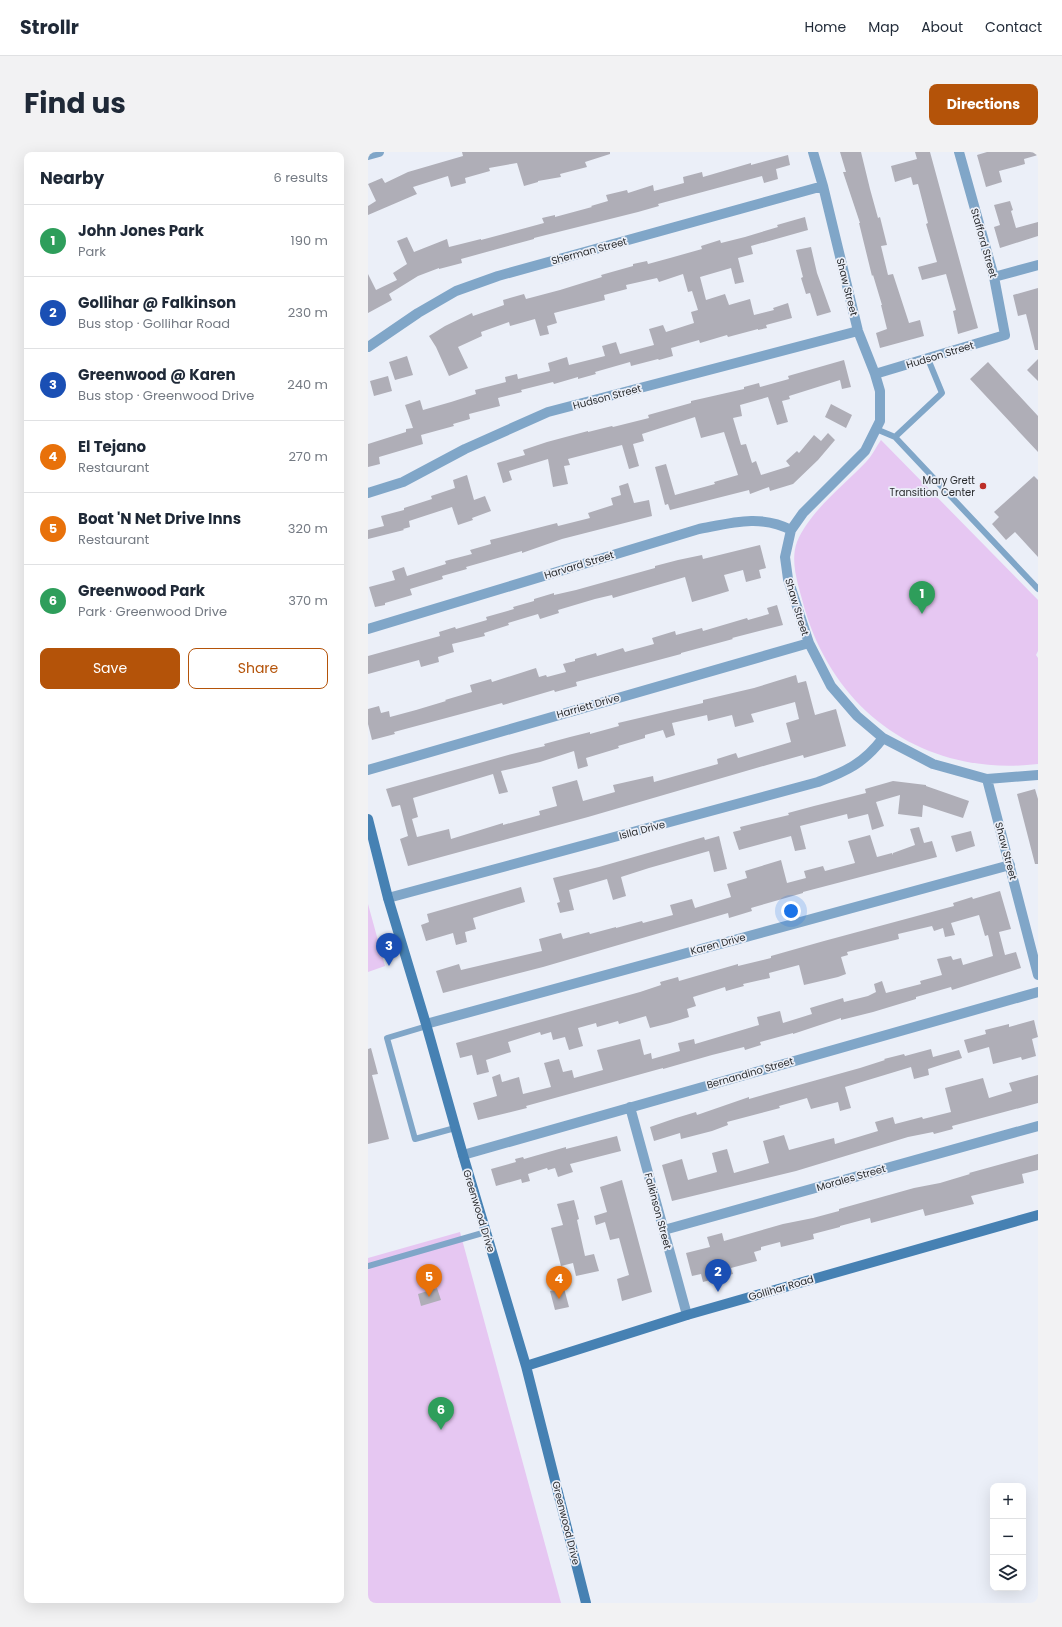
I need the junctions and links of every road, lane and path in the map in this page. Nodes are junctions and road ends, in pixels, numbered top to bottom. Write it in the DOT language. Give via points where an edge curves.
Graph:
graph roads {
  1 [pos="379,152"];
  2 [pos="813,152"];
  3 [pos="959,152"];
  4 [pos="368,155"];
  5 [pos="823,186"];
  6 [pos="1038,265"];
  7 [pos="994,277"];
  8 [pos="858,331"];
  9 [pos="1005,335"];
  10 [pos="368,347"];
  11 [pos="928,359"];
  12 [pos="875,374"];
  13 [pos="876,429"];
  14 [pos="895,437"];
  15 [pos="368,493"];
  16 [pos="790,530"];
  17 [pos="1038,589"];
  18 [pos="368,629"];
  19 [pos="809,643"];
  20 [pos="883,738"];
  21 [pos="368,770"];
  22 [pos="1038,775"];
  23 [pos="987,779"];
  24 [pos="368,820"];
  25 [pos="1010,865"];
  26 [pos="388,898"];
  27 [pos="1038,975"];
  28 [pos="1038,992"];
  29 [pos="426,1025"];
  30 [pos="630,1107"];
  31 [pos="1038,1126"];
  32 [pos="455,1128"];
  33 [pos="463,1155"];
  34 [pos="1038,1215"];
  35 [pos="664,1230"];
  36 [pos="486,1232"];
  37 [pos="368,1266"];
  38 [pos="687,1315"];
  39 [pos="526,1366"];
  40 [pos="586,1603"];
  1 -- 4 [label="street"];
  2 -- 5 [label="street, Shaw Street"];
  3 -- 7 [label="street, Stafford Street"];
  5 -- 8 [label="street, Shaw Street"];
  5 -- 10 [label="street, Sherman Street" via="498,276 456,291"];
  6 -- 7 [label="street"];
  7 -- 9 [label="street, Stafford Street"];
  8 -- 12 [label="street, Shaw Street"];
  8 -- 15 [label="street, Hudson Street" via="548,412 465,449 403,482"];
  9 -- 11 [label="street, Hudson Street"];
  11 -- 12 [label="street, Hudson Street"];
  11 -- 14 [label="lane" via="942,393"];
  12 -- 13 [label="street, Shaw Street" via="880,391 880,421"];
  13 -- 14 [label="lane"];
  13 -- 16 [label="street, Shaw Street" via="864,451 803,513"];
  14 -- 17 [label="lane"];
  16 -- 18 [label="street, Harvard Street" via="779,524 744,520 699,529"];
  16 -- 19 [label="street, Shaw Street" via="785,557 788,579"];
  19 -- 20 [label="street, Shaw Street" via="830,686 857,716"];
  19 -- 21 [label="street, Harriett Drive"];
  20 -- 23 [label="street, Shaw Street" via="933,764"];
  20 -- 26 [label="street, Islla Drive" via="872,752 848,770 818,782"];
  22 -- 23 [label="street"];
  23 -- 25 [label="street, Shaw Street"];
  24 -- 26 [label="main road, Greenwood Drive"];
  25 -- 27 [label="street, Shaw Street"];
  25 -- 29 [label="street, Karen Drive"];
  26 -- 29 [label="main road, Greenwood Drive"];
  28 -- 30 [label="street, Bernandino Street"];
  29 -- 32 [label="main road, Greenwood Drive"];
  29 -- 32 [label="lane" via="387,1038 415,1139"];
  30 -- 33 [label="street, Bernandino Street"];
  30 -- 35 [label="street, Falkinson Street"];
  31 -- 35 [label="street, Morales Street"];
  32 -- 33 [label="main road, Greenwood Drive"];
  33 -- 36 [label="main road, Greenwood Drive"];
  34 -- 38 [label="main road, Gollihar Road"];
  35 -- 38 [label="street, Falkinson Street"];
  36 -- 37 [label="lane"];
  36 -- 39 [label="main road, Greenwood Drive"];
  38 -- 39 [label="main road, Gollihar Road"];
  39 -- 40 [label="main road, Greenwood Drive"];
}
